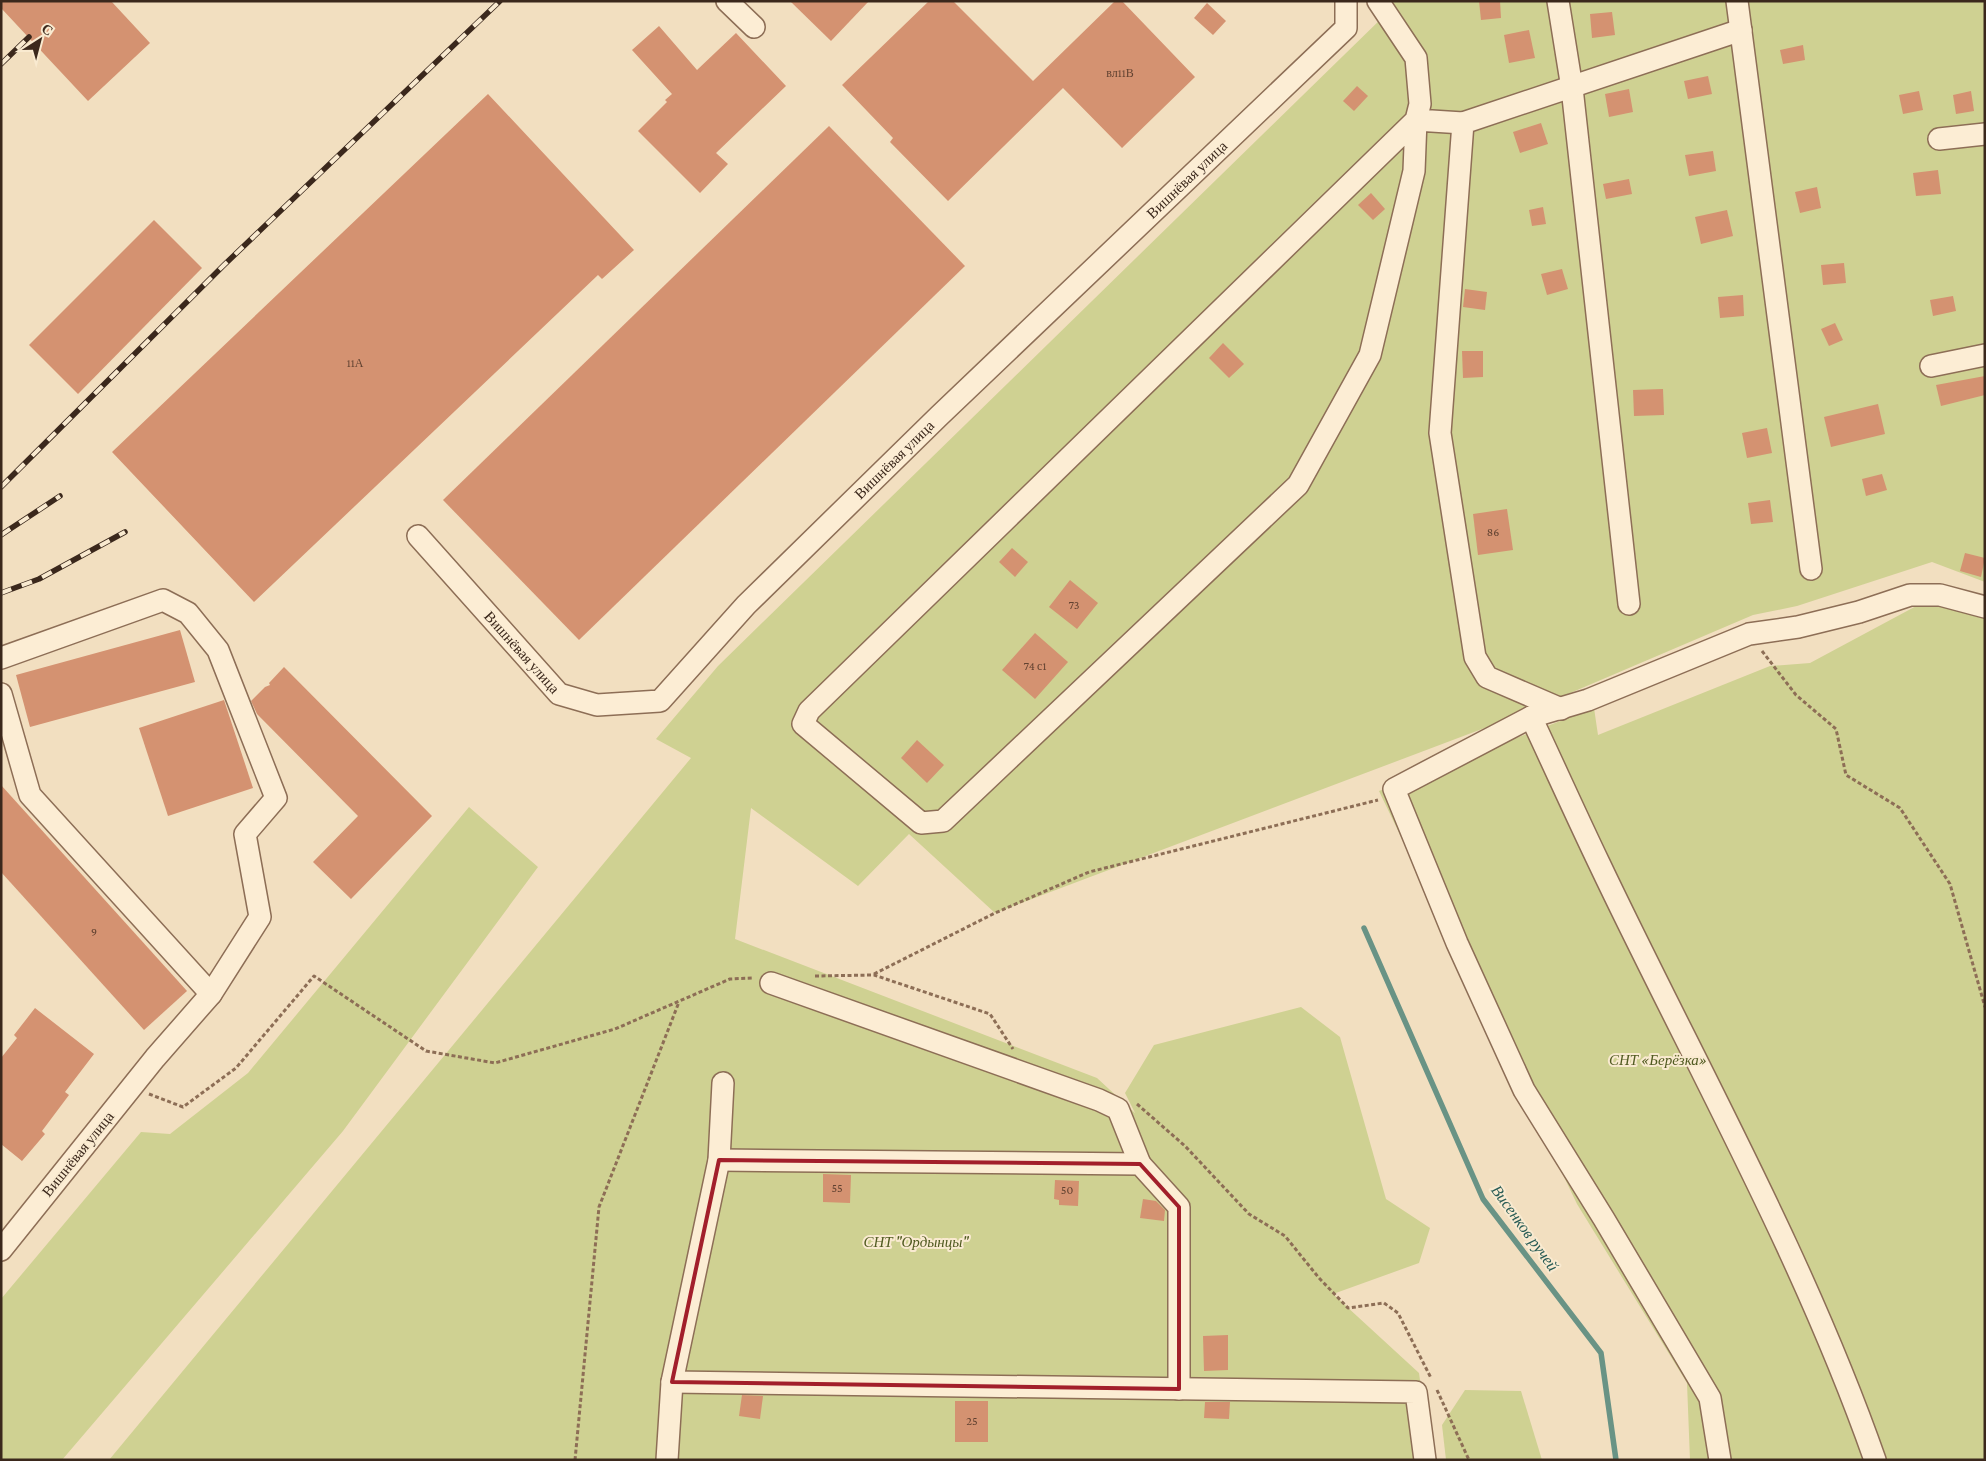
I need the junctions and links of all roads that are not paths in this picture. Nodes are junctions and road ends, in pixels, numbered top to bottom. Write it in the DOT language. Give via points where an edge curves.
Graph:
graph roads {
  1 [pos="727,1"];
  2 [pos="1346,1"];
  3 [pos="1378,1"];
  4 [pos="1558,1"];
  5 [pos="1737,1"];
  6 [pos="754,27"];
  7 [pos="1741,30"];
  8 [pos="1572,88"];
  9 [pos="1416,120"];
  10 [pos="1463,123"];
  11 [pos="1985,134"];
  12 [pos="1939,139"];
  13 [pos="1985,356"];
  14 [pos="1931,366"];
  15 [pos="418,536"];
  16 [pos="1811,569"];
  17 [pos="1629,604"];
  18 [pos="1985,606"];
  19 [pos="1,658"];
  20 [pos="1,694"];
  21 [pos="1561,708"];
  22 [pos="1531,717"];
  23 [pos="765,981"];
  24 [pos="212,994"];
  25 [pos="723,1083"];
  26 [pos="719,1160"];
  27 [pos="1140,1164"];
  28 [pos="1,1250"];
  29 [pos="672,1382"];
  30 [pos="1179,1389"];
  31 [pos="667,1460"];
  32 [pos="1425,1460"];
  33 [pos="1720,1460"];
  34 [pos="1875,1460"];
  1 -- 6 [label="street"];
  2 -- 15 [label="street, Вишнёвая улица" via="1346,28 746,605 660,701 597,704 559,694"];
  3 -- 9 [label="street" via="1416,58 1420,104"];
  4 -- 8 [label="street"];
  5 -- 7 [label="street"];
  7 -- 8 [label="street"];
  7 -- 16 [label="street"];
  8 -- 10 [label="street"];
  8 -- 17 [label="street"];
  9 -- 9 [label="street" via="1414,171 1370,355 1298,484 943,821 921,823 803,724 809,711"];
  9 -- 10 [label="street"];
  10 -- 21 [label="street" via="1440,433 1475,658 1487,677"];
  11 -- 12 [label="street"];
  13 -- 14 [label="street"];
  18 -- 21 [label="street" via="1940,596 1910,595 1807,625 1749,634 1675,667"];
  19 -- 24 [label="street, Вишнёвая улица" via="163,600 188,614 218,650 276,798 245,834 260,917"];
  20 -- 24 [label="street" via="30,795"];
  21 -- 22 [label="street"];
  22 -- 33 [label="street" via="1394,788 1457,943 1524,1090 1710,1398"];
  22 -- 34 [label="street" via="1599,864 1805,1282"];
  23 -- 27 [label="street" via="1100,1100 1118,1109"];
  24 -- 28 [label="street, Вишнёвая улица" via="155,1058"];
  25 -- 26 [label="street"];
  26 -- 27 [label="street"];
  26 -- 29 [label="street"];
  27 -- 30 [label="street" via="1179,1207"];
  29 -- 30 [label="street"];
  29 -- 31 [label="street"];
  30 -- 32 [label="street" via="1416,1392"];
}
